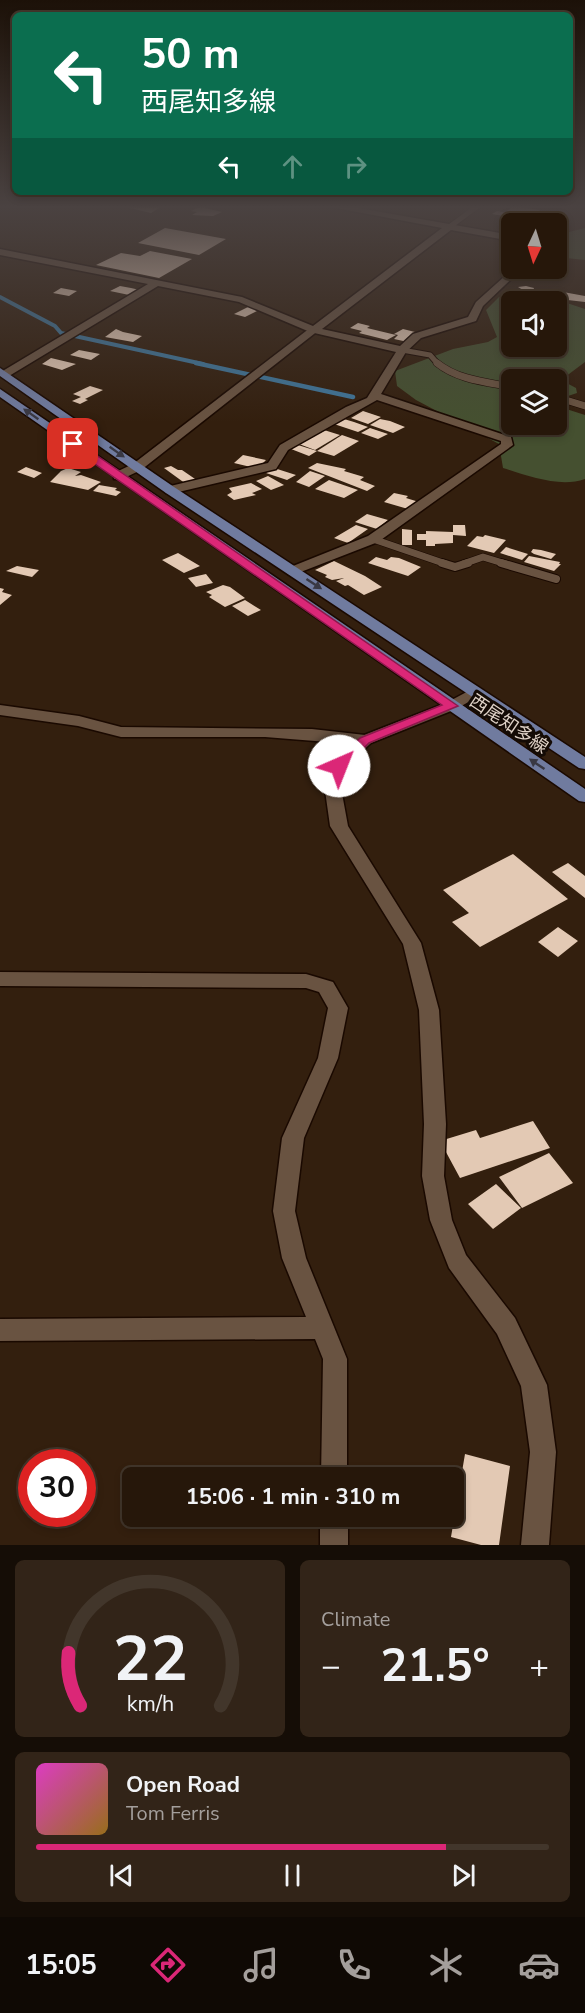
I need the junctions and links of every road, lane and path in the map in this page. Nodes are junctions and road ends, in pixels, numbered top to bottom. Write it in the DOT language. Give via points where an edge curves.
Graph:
graph roads {
  1 [pos="127,277"];
  2 [pos="383,277"];
  3 [pos="512,279"];
  4 [pos="157,283"];
  5 [pos="314,330"];
  6 [pos="402,350"];
  7 [pos="2,372"];
  8 [pos="501,385"];
  9 [pos="0,392"];
  10 [pos="374,395"];
  11 [pos="567,401"];
  12 [pos="585,406"];
  13 [pos="137,467"];
  14 [pos="118,476"];
  15 [pos="170,490"];
  16 [pos="373,538"];
  17 [pos="293,571"];
  18 [pos="556,579"];
  19 [pos="476,692"];
  20 [pos="451,706"];
  21 [pos="0,710"];
  22 [pos="365,740"];
  23 [pos="585,764"];
  24 [pos="585,797"];
  25 [pos="0,979"];
  26 [pos="323,1328"];
  27 [pos="0,1330"];
  28 [pos="334,1467"];
  29 [pos="334,1527"];
  30 [pos="334,1545"];
  31 [pos="535,1545"];
  1 -- 4 [label="street"];
  2 -- 5 [label="street"];
  3 -- 6 [label="street" via="474,311 472,319 417,336"];
  4 -- 5 [label="street" via="243,300"];
  4 -- 7 [label="street"];
  5 -- 6 [label="street"];
  5 -- 13 [label="street"];
  6 -- 8 [label="lane" via="430,355 438,366 464,378"];
  6 -- 10 [label="street"];
  7 -- 13 [label="main road, 西尾知多線, one-way"];
  14 -- 9 [label="main road, 西尾知多線, one-way"];
  10 -- 15 [label="street" via="285,448 272,466"];
  10 -- 16 [label="street" via="507,439 507,445"];
  11 -- 12 [label="lane"];
  13 -- 14 [label="street"];
  13 -- 15 [label="main road, 西尾知多線"];
  14 -- 20 [label="main road, 西尾知多線"];
  15 -- 17 [label="main road, 西尾知多線"];
  16 -- 17 [label="street"];
  16 -- 18 [label="lane" via="455,567 483,557"];
  17 -- 19 [label="main road, 西尾知多線, one-way"];
  19 -- 20 [label="street"];
  19 -- 23 [label="main road, 西尾知多線"];
  20 -- 22 [label="street"];
  24 -- 20 [label="main road, 西尾知多線, one-way"];
  21 -- 22 [label="street" via="79,721 121,732 265,732"];
  22 -- 31 [label="street" via="331,776 339,826 412,943 429,1010 435,1124 433,1176 441,1220 457,1261 506,1326 534,1385 543,1452"];
  25 -- 26 [label="street" via="306,981 326,987 338,1008 328,1058 293,1138 284,1211 294,1258"];
  26 -- 27 [label="street"];
  26 -- 28 [label="street" via="335,1359"];
  29 -- 30 [label="street"];
}
